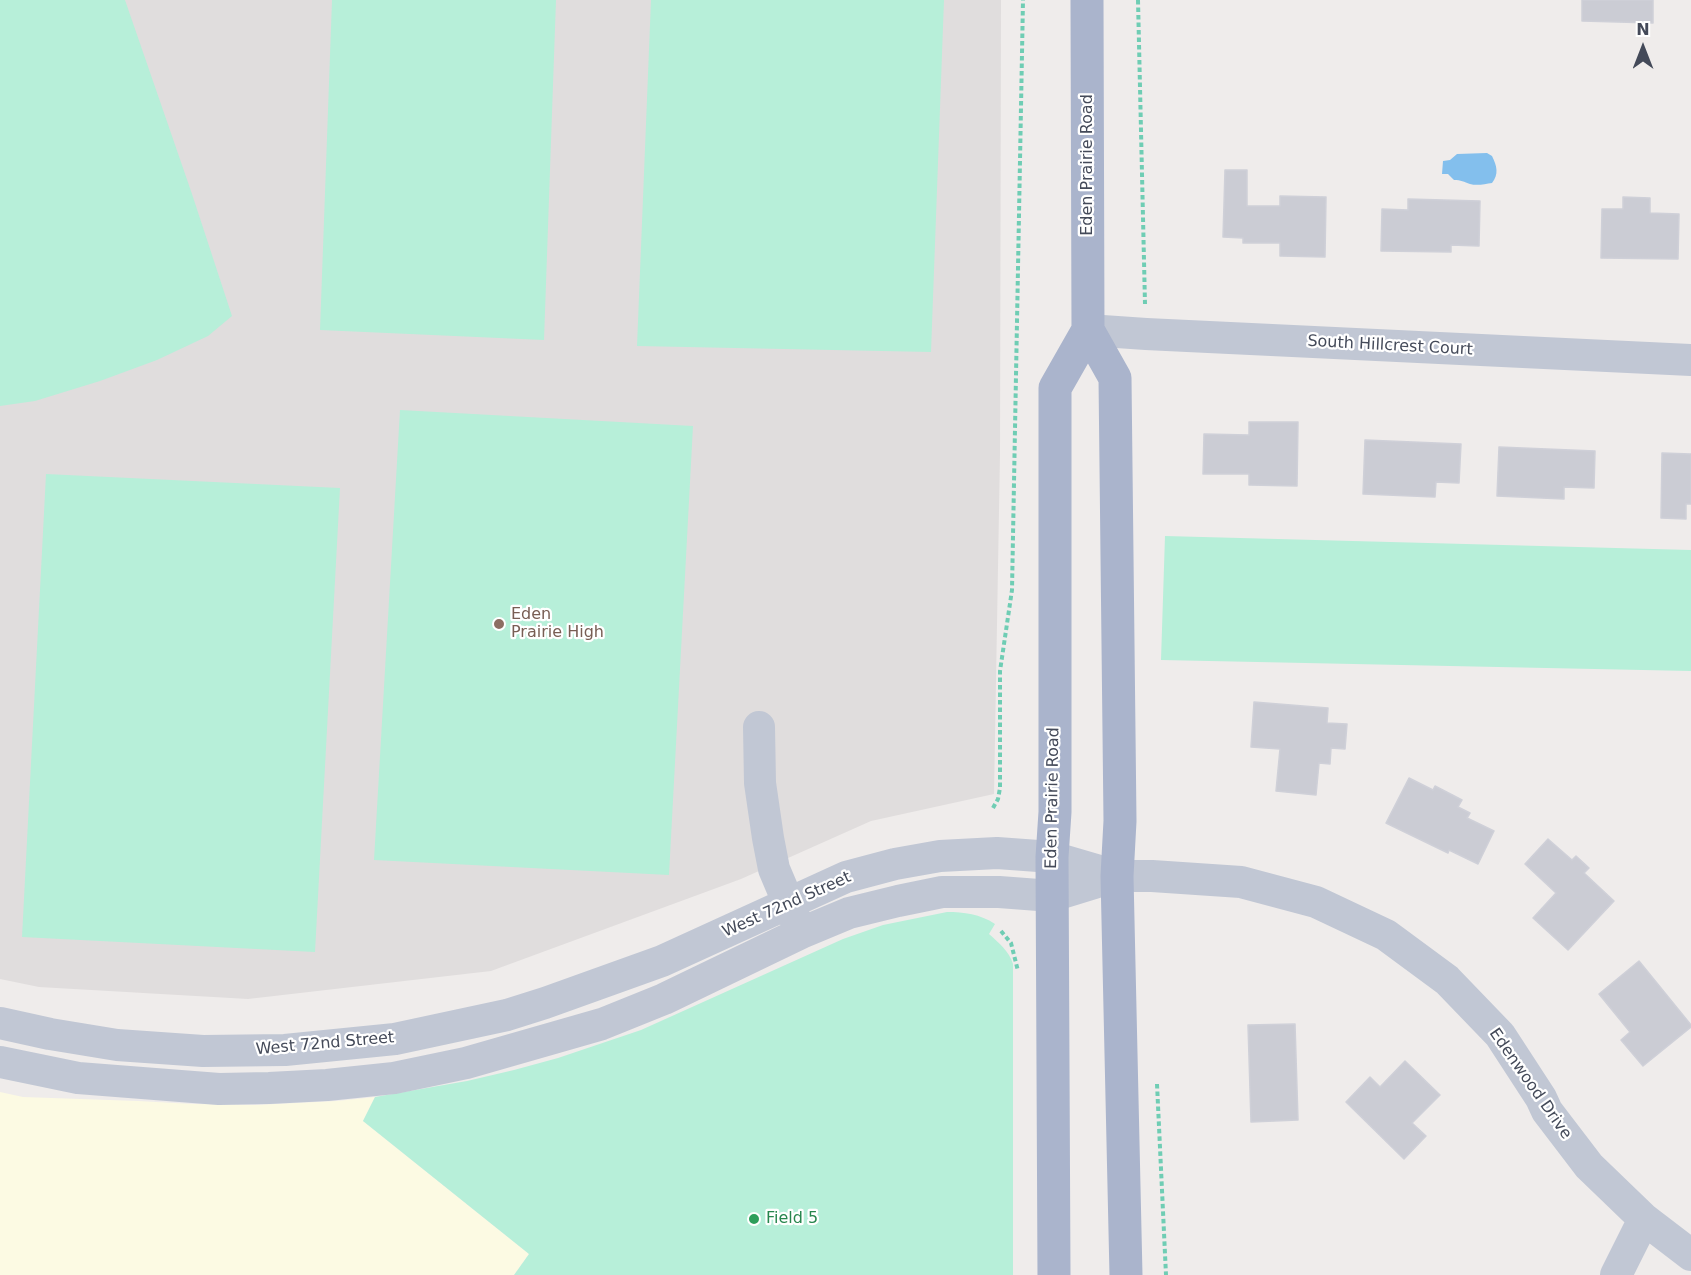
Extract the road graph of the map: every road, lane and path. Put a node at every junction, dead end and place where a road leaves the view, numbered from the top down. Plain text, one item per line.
1 (1023, 0) edge
2 (1087, 0) edge
3 (1088, 330) junction
4 (1691, 360) edge
5 (759, 727) dead end
6 (993, 808) dead end
7 (1052, 857) junction
8 (1117, 876) junction
9 (1053, 896) junction
10 (788, 902) junction
11 (801, 933) junction
12 (0, 1023) edge
13 (0, 1062) edge
14 (1156, 1083) dead end
15 (1644, 1219) junction
16 (1691, 1255) edge
17 (1054, 1275) edge
18 (1126, 1275) edge
19 (1166, 1275) edge
20 (1616, 1275) edge

1 - 6 path
2 - 3 main road, Eden Prairie Road
3 - 4 street, South Hillcrest Court
3 - 7 main road, Eden Prairie Road
3 - 8 main road, Eden Prairie Road
5 - 10 street
7 - 8 street, West 72nd Street
7 - 9 main road, Eden Prairie Road
7 - 10 street, West 72nd Street
8 - 9 street, West 72nd Street
8 - 15 street, Edenwood Drive
8 - 18 main road, Eden Prairie Road
9 - 11 street, West 72nd Street
9 - 17 main road, Eden Prairie Road
10 - 11 street
10 - 12 street, West 72nd Street
11 - 13 street, West 72nd Street
14 - 19 path
15 - 16 street, Edenwood Drive
15 - 20 street

